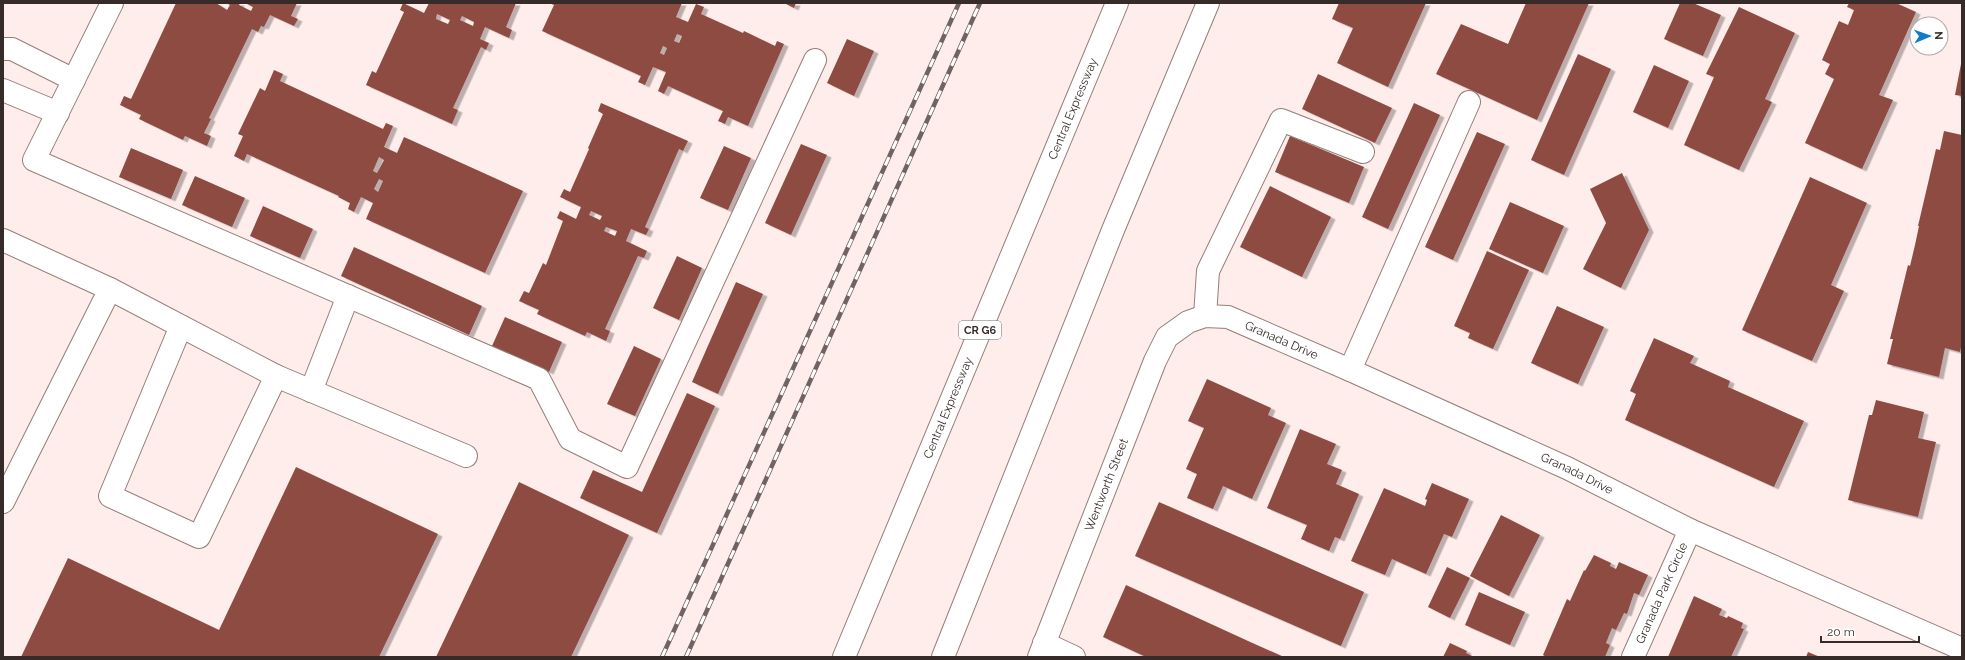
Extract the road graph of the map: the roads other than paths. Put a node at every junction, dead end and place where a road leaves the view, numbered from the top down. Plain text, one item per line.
1 (112, 3) edge
2 (1117, 3) edge
3 (1208, 3) edge
4 (3, 49) edge
5 (815, 60) dead end
6 (74, 80) junction
7 (3, 90) edge
8 (1469, 102) dead end
9 (58, 113) junction
10 (1363, 152) dead end
11 (4, 244) edge
12 (110, 289) junction
13 (348, 296) junction
14 (1197, 319) junction
15 (181, 326) junction
16 (1350, 370) junction
17 (276, 376) junction
18 (311, 391) junction
19 (466, 456) dead end
20 (3, 502) edge
21 (1690, 530) junction
22 (1962, 649) edge
23 (1041, 650) edge
24 (844, 657) edge
25 (943, 657) edge
26 (1074, 657) edge
27 (1633, 657) edge

1 - 6 main road
2 - 24 main road, Central Expressway / CR G6
3 - 25 main road
4 - 6 main road
5 - 13 main road
6 - 9 main road
7 - 9 main road
8 - 16 main road
9 - 13 main road
10 - 14 main road
11 - 12 main road
12 - 15 main road
12 - 20 main road
13 - 18 main road
14 - 16 main road, Granada Drive
14 - 23 main road, Wentworth Street
15 - 17 main road
15 - 17 main road
16 - 21 main road, Granada Drive
17 - 18 main road
18 - 19 main road
21 - 22 main road, Granada Drive
21 - 27 main road, Granada Park Circle
23 - 26 main road

